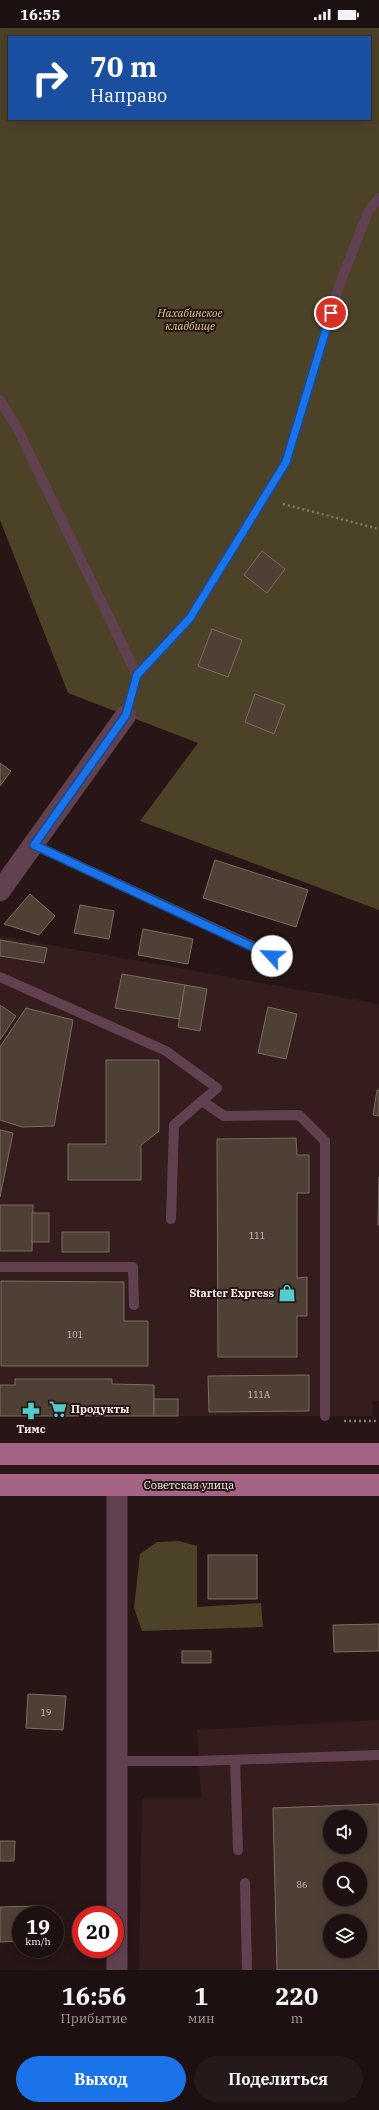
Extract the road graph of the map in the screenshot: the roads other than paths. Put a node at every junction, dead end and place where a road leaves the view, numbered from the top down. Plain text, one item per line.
1 (379, 198) edge
2 (0, 400) edge
3 (137, 675) junction
4 (126, 715) joint
5 (34, 845) junction
6 (0, 891) edge
7 (272, 956) dead end
8 (0, 976) edge
9 (202, 1101) junction
10 (171, 1219) dead end
11 (0, 1267) edge
12 (134, 1305) dead end
13 (325, 1416) road end
14 (0, 1454) edge
15 (379, 1454) edge
16 (0, 1485) edge
17 (117, 1485) junction
18 (379, 1485) edge
19 (379, 1755) edge
20 (235, 1760) junction
21 (117, 1761) junction
22 (238, 1850) dead end
23 (245, 1884) dead end
24 (117, 1970) edge
25 (247, 1970) edge

1 - 3 lane
2 - 3 lane
3 - 4 lane
4 - 5 street
5 - 6 street
5 - 7 lane
8 - 9 lane
9 - 10 lane
9 - 13 lane
11 - 12 lane
14 - 15 main road
16 - 17 main road, Советская улица
17 - 18 main road, Советская улица
17 - 21 street
19 - 20 lane
20 - 21 lane
20 - 22 lane
21 - 24 street
23 - 25 lane

